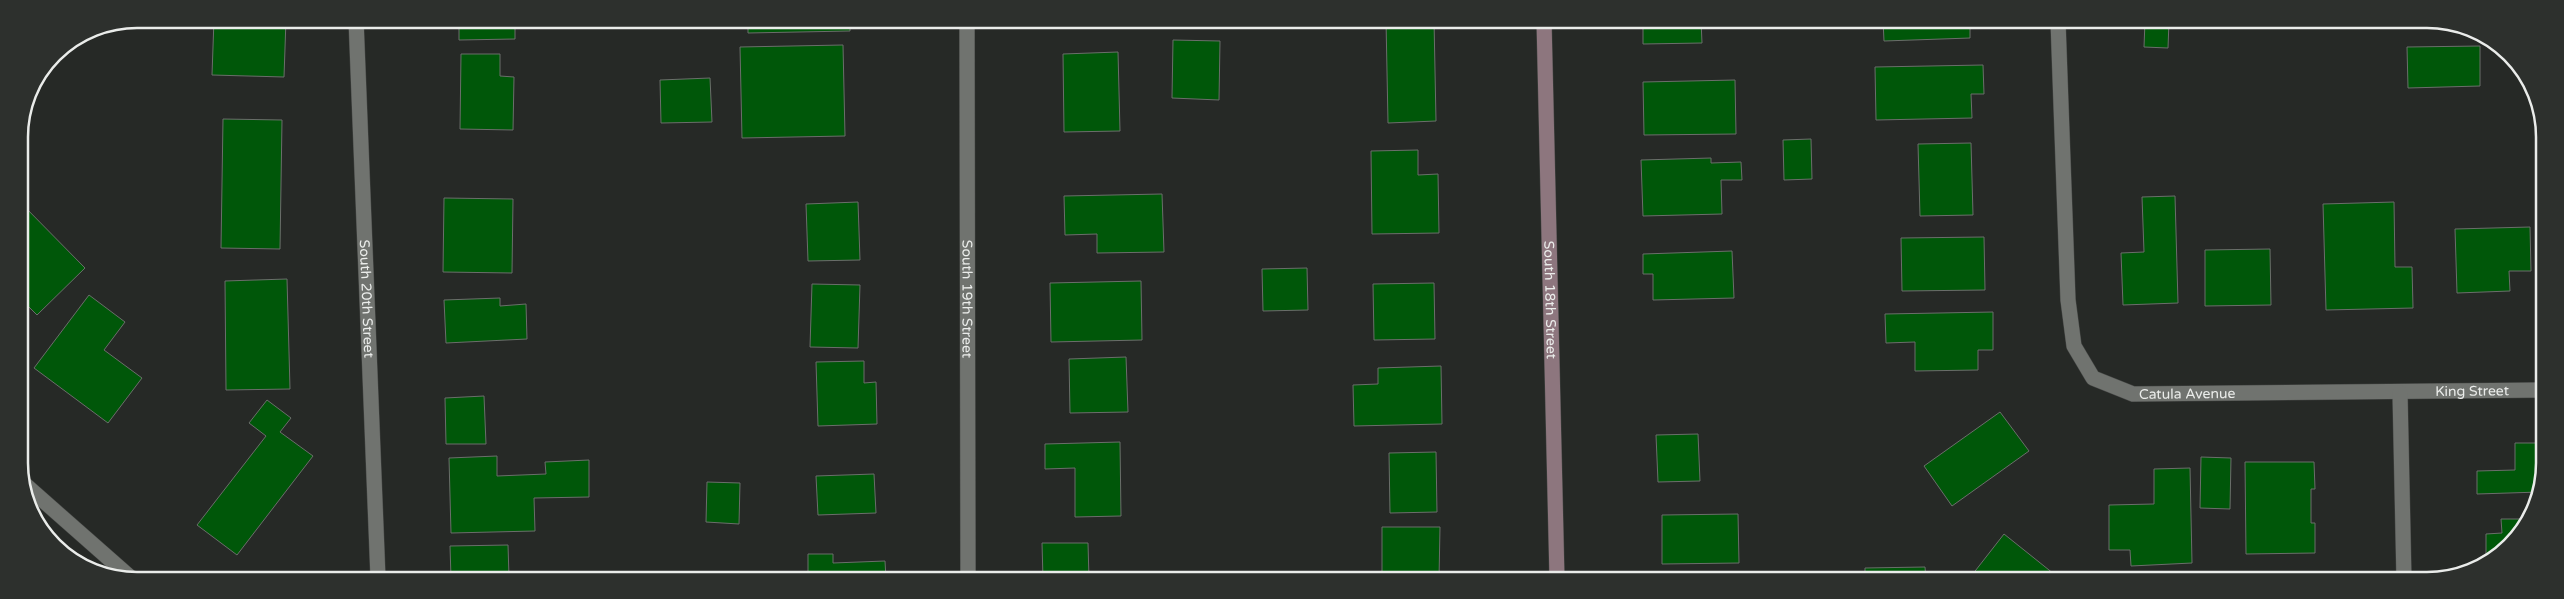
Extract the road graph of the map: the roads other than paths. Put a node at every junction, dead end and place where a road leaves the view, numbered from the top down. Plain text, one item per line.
1 (356, 28) edge
2 (967, 28) edge
3 (1544, 28) edge
4 (2058, 28) edge
5 (2536, 390) edge
6 (2400, 392) junction
7 (31, 490) edge
8 (122, 570) edge
9 (1557, 571) edge
10 (2404, 571) edge
11 (378, 572) edge
12 (968, 572) edge

1 - 11 street, South 20th Street
2 - 12 street, South 19th Street
3 - 9 main road, South 18th Street
4 - 6 street, Catula Avenue
5 - 6 street, King Street
6 - 10 street
7 - 8 street

